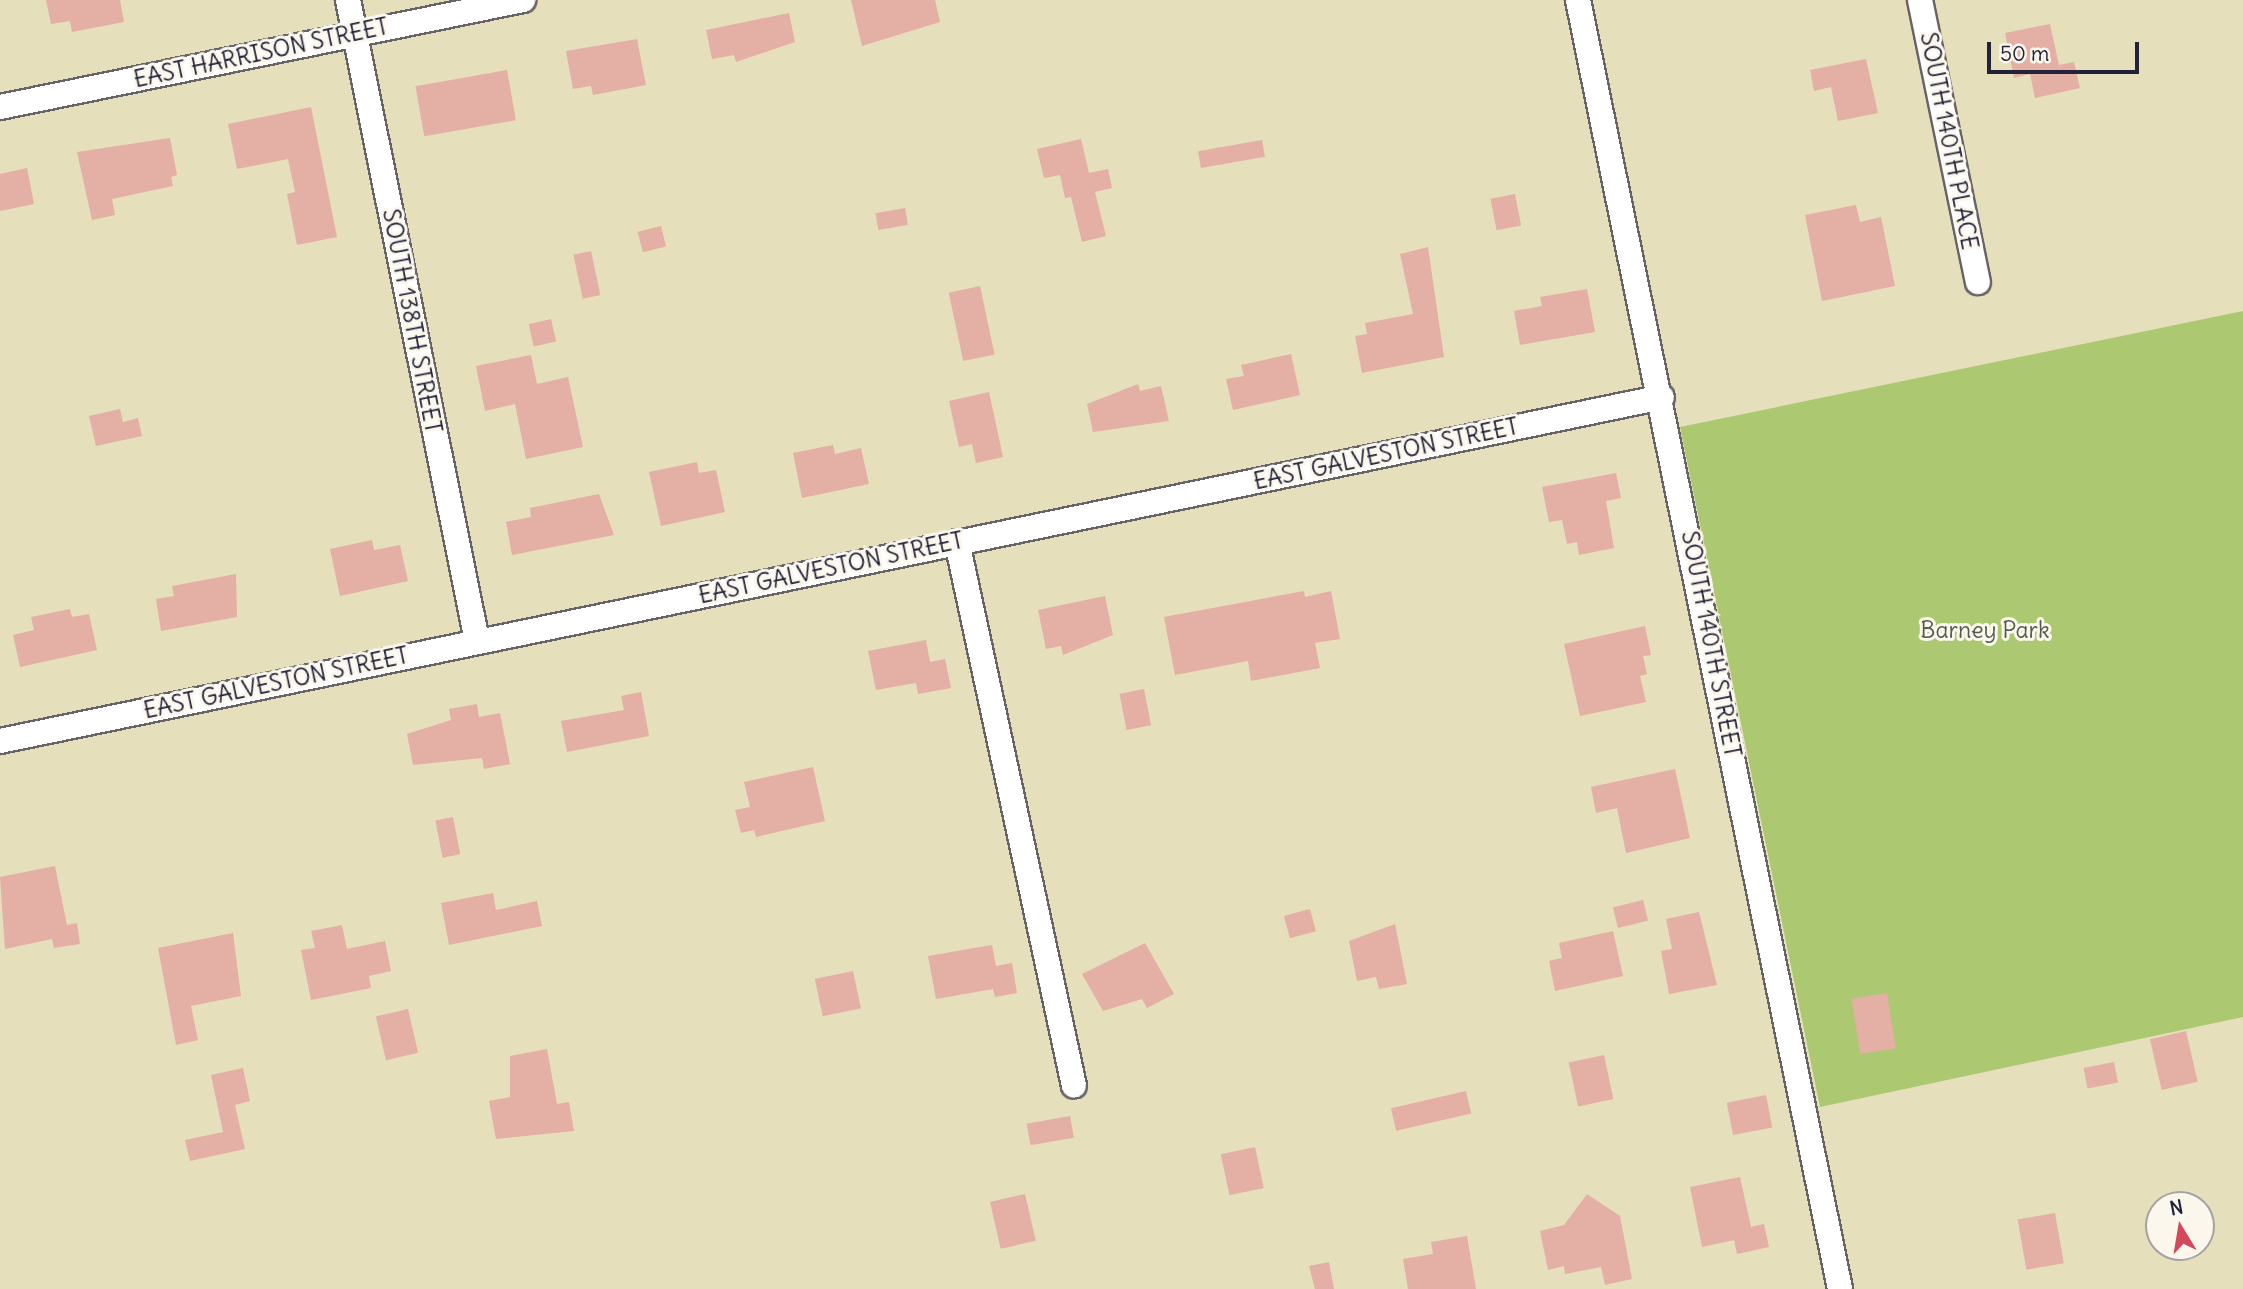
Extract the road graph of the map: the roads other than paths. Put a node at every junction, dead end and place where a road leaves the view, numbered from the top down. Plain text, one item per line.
1 (348, 0) edge
2 (523, 0) edge
3 (1578, 0) edge
4 (1920, 0) edge
5 (355, 33) junction
6 (0, 107) edge
7 (1978, 282) dead end
8 (1662, 397) junction
9 (957, 542) junction
10 (477, 641) junction
11 (0, 741) edge
12 (1074, 1086) dead end
13 (1840, 1289) edge

1 - 5 street, SOUTH 138TH STREET
2 - 5 street, EAST HARRISON STREET
3 - 8 street, SOUTH 140TH STREET
4 - 7 street, SOUTH 140TH PLACE
5 - 6 street, EAST HARRISON STREET
5 - 10 street, SOUTH 138TH STREET
8 - 9 street, EAST GALVESTON STREET
8 - 13 street, SOUTH 140TH STREET
9 - 10 street, EAST GALVESTON STREET
9 - 12 street
10 - 11 street, EAST GALVESTON STREET

